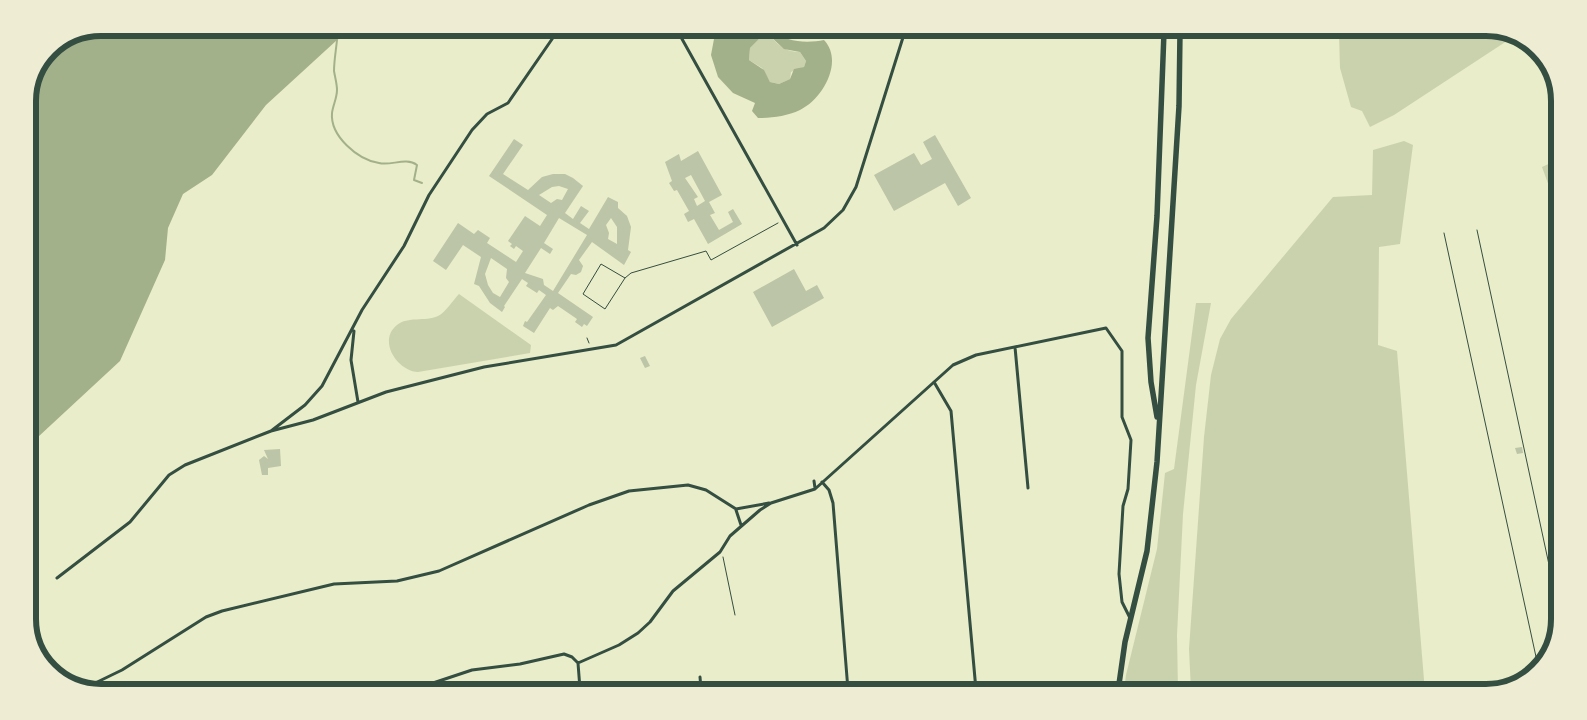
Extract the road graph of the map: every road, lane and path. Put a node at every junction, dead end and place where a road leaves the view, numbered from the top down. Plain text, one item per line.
1 (554, 36) edge
2 (680, 36) edge
3 (904, 36) edge
4 (1164, 36) edge
5 (1180, 36) edge
6 (783, 220) junction
7 (1476, 230) dead end
8 (1444, 233) dead end
9 (797, 245) junction
10 (624, 278) junction
11 (354, 328) junction
12 (587, 338) dead end
13 (589, 343) dead end
14 (1015, 347) junction
15 (934, 382) junction
16 (358, 402) junction
17 (1158, 426) junction
18 (271, 431) junction
19 (814, 481) dead end
20 (822, 482) junction
21 (1028, 488) dead end
22 (815, 489) junction
23 (772, 503) junction
24 (736, 509) junction
25 (741, 525) junction
26 (720, 552) junction
27 (1551, 574) edge
28 (57, 578) dead end
29 (735, 615) dead end
30 (1130, 618) junction
31 (1536, 659) edge
32 (578, 663) junction
33 (700, 677) dead end
34 (94, 683) edge
35 (430, 684) edge
36 (580, 684) edge
37 (701, 684) edge
38 (848, 684) edge
39 (975, 684) edge
40 (1119, 684) edge

1 - 11 street
2 - 6 street
3 - 9 street
4 - 17 highway
5 - 17 highway
6 - 9 street
6 - 10 path
7 - 27 path
8 - 31 path
9 - 16 street
10 - 10 path
11 - 16 street
11 - 18 street
12 - 13 path
14 - 15 street
14 - 21 street
14 - 30 street
15 - 20 street
15 - 39 street
16 - 18 street
17 - 30 highway
18 - 28 street
19 - 22 street
20 - 22 street
20 - 38 street
22 - 23 street
23 - 24 street
23 - 25 street
24 - 25 street
24 - 34 street
25 - 26 street
26 - 29 path
26 - 32 street
30 - 40 highway
32 - 35 street
32 - 36 street
33 - 37 street

